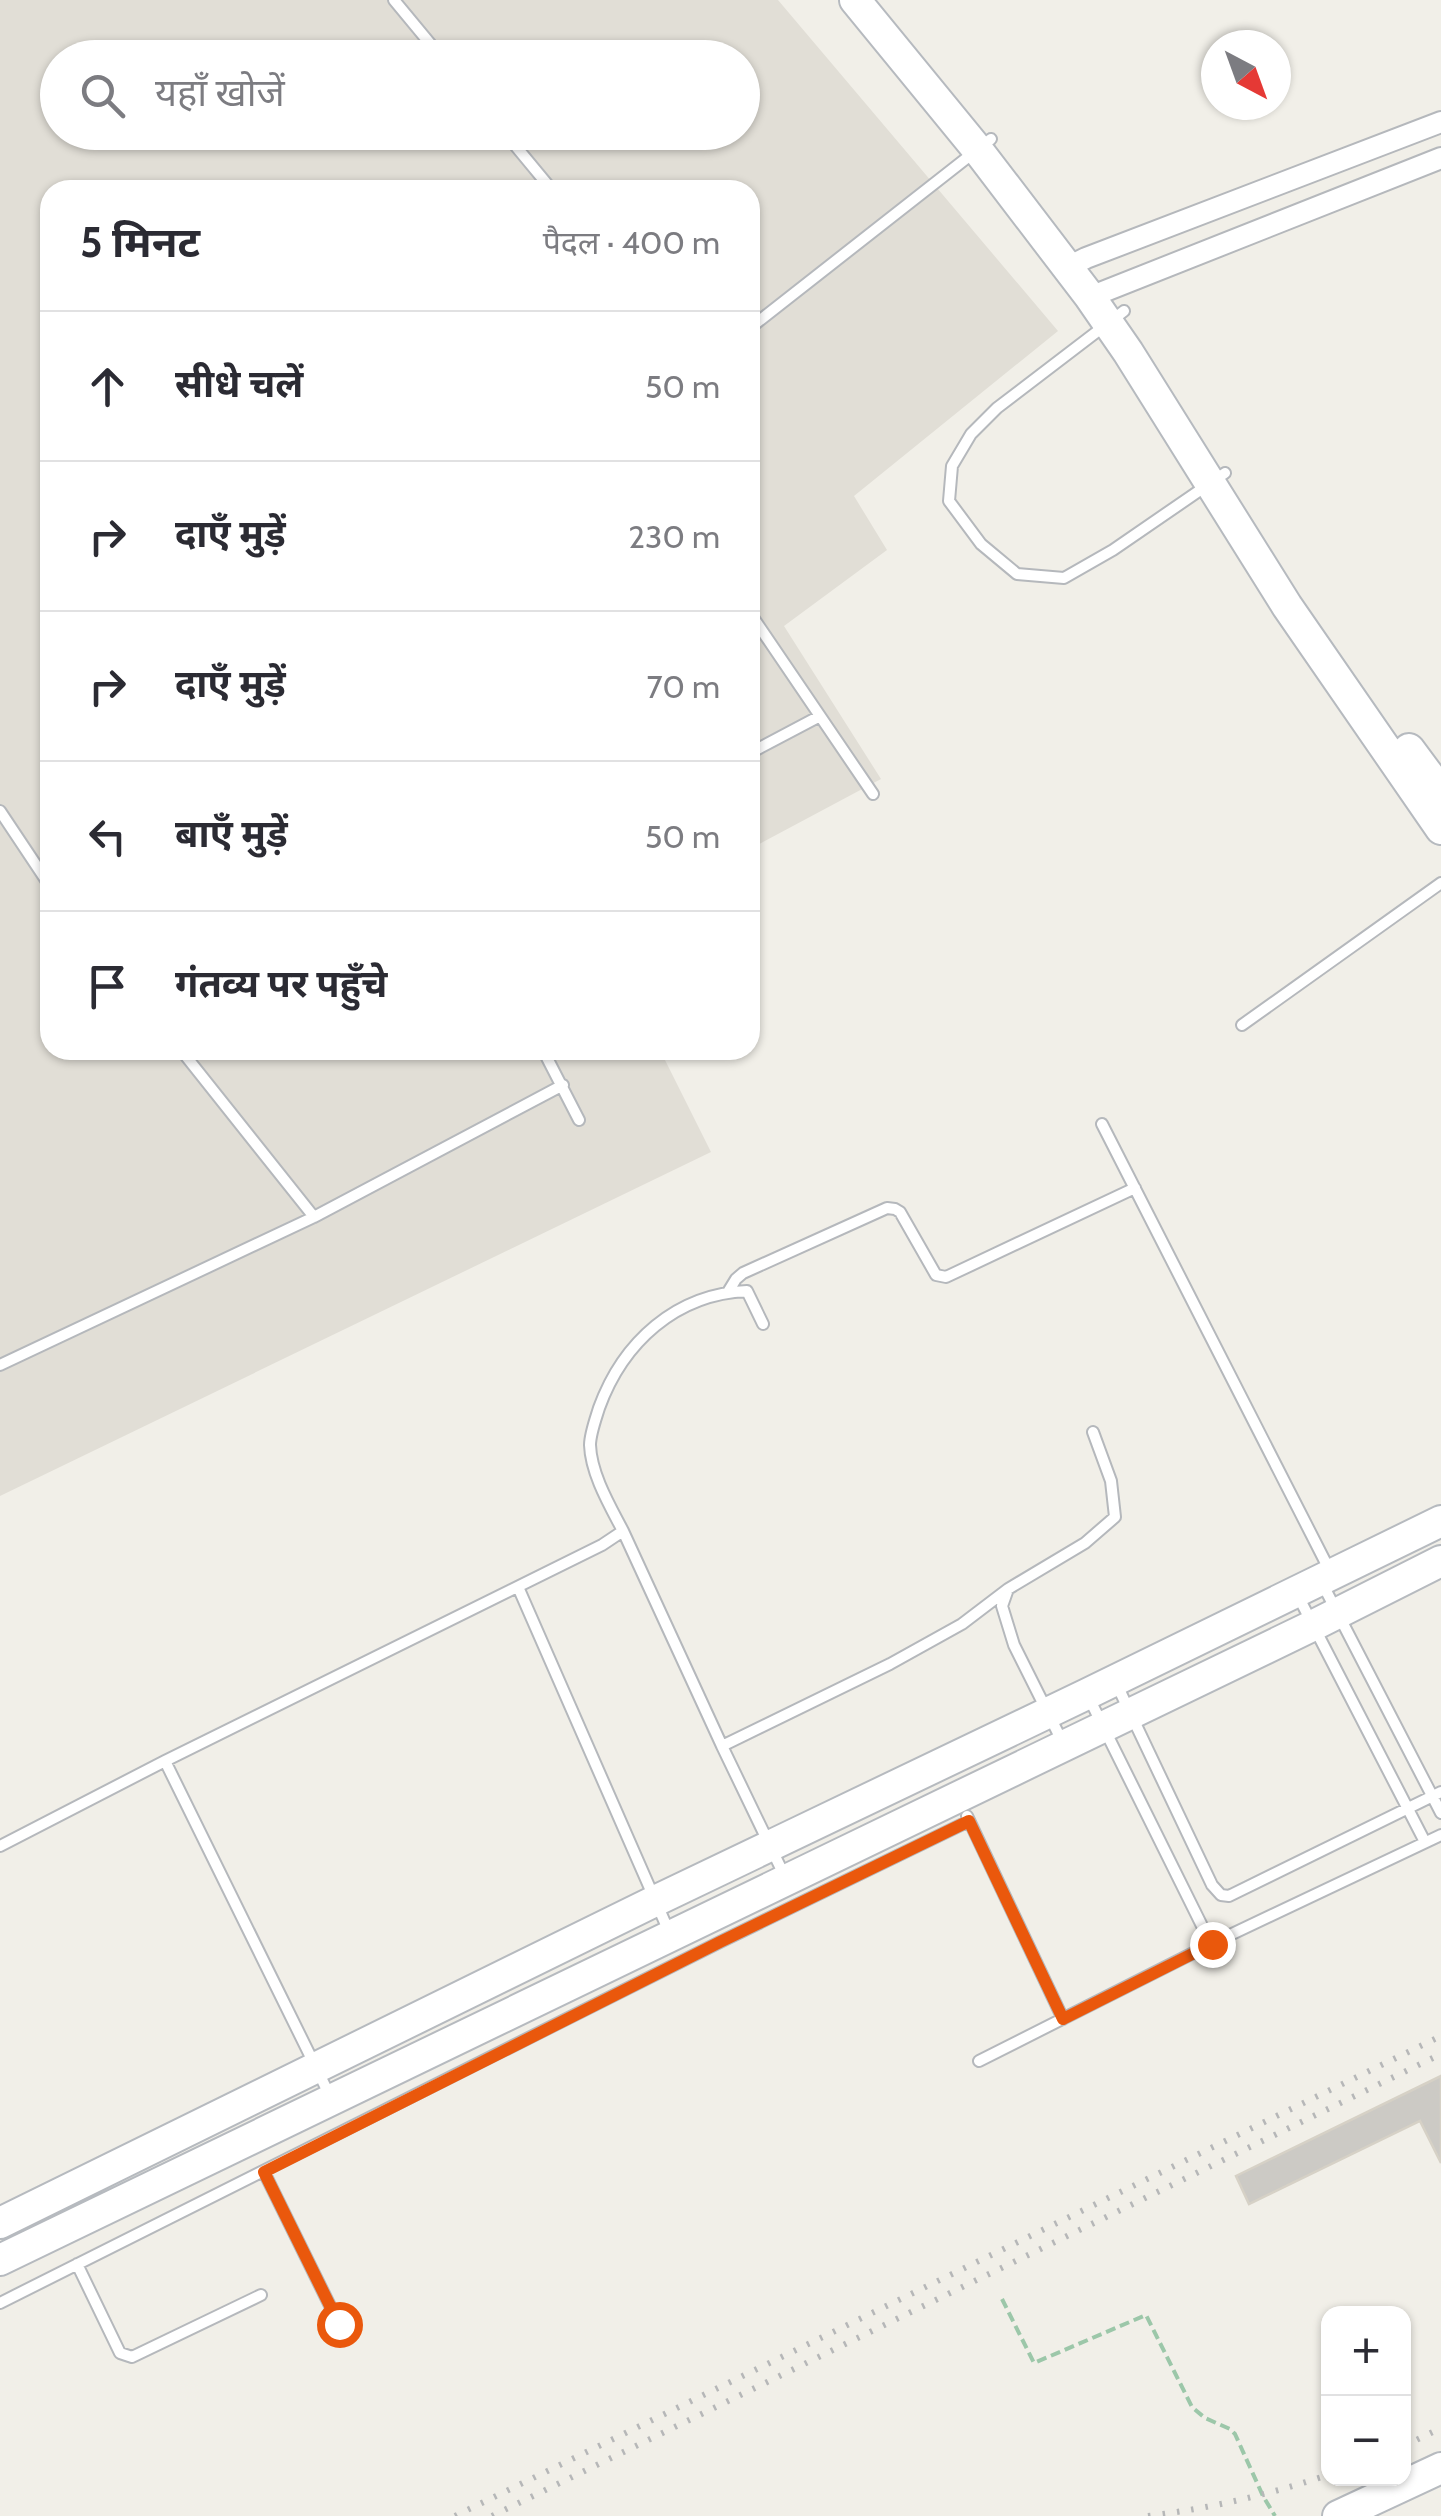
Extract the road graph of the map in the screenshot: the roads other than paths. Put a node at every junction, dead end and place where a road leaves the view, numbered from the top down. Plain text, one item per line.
1 (394, 0) edge
2 (855, 0) edge
3 (881, 0) edge
4 (427, 40) edge
5 (1441, 122) edge
6 (984, 144) junction
7 (519, 150) edge
8 (1441, 158) edge
9 (544, 180) edge
10 (1077, 263) junction
11 (1108, 305) junction
12 (760, 320) edge
13 (1217, 478) junction
14 (760, 628) edge
15 (820, 716) junction
16 (760, 749) edge
17 (1441, 792) edge
18 (873, 794) dead end
19 (0, 811) edge
20 (1441, 830) edge
21 (40, 871) edge
22 (1441, 882) edge
23 (1242, 1025) dead end
24 (189, 1060) edge
25 (549, 1060) edge
26 (563, 1085) junction
27 (579, 1120) dead end
28 (1102, 1124) dead end
29 (1135, 1188) junction
30 (314, 1216) junction
31 (728, 1292) junction
32 (763, 1324) dead end
33 (0, 1366) edge
34 (1093, 1432) dead end
35 (1441, 1520) edge
36 (623, 1532) junction
37 (1441, 1560) edge
38 (1316, 1582) junction
39 (518, 1587) junction
40 (1008, 1589) junction
41 (1326, 1619) junction
42 (1115, 1681) junction
43 (1087, 1694) junction
44 (1048, 1713) junction
45 (1117, 1720) junction
46 (722, 1746) junction
47 (1064, 1746) junction
48 (164, 1760) junction
49 (1436, 1794) edge
50 (1408, 1808) junction
51 (963, 1809) junction
52 (1441, 1813) edge
53 (1441, 1835) edge
54 (1425, 1842) junction
55 (0, 1846) edge
56 (770, 1847) junction
57 (786, 1880) junction
58 (656, 1901) junction
59 (670, 1936) junction
60 (1212, 1944) junction
61 (1063, 2019) junction
62 (980, 2062) dead end
63 (316, 2068) junction
64 (332, 2100) junction
65 (264, 2172) junction
66 (36, 2205) junction
67 (0, 2223) edge
68 (50, 2236) junction
69 (0, 2260) edge
70 (78, 2264) junction
71 (260, 2296) dead end
72 (0, 2302) edge
73 (339, 2324) dead end
74 (1441, 2468) edge
75 (1338, 2516) edge

1 - 4 lane
2 - 6 street
3 - 6 street
5 - 10 street
6 - 10 street
6 - 12 lane
7 - 9 lane
8 - 11 street
10 - 11 street
11 - 13 street
11 - 13 lane
13 - 17 street
13 - 20 street
14 - 15 lane
15 - 16 lane
15 - 18 lane
19 - 21 lane
22 - 23 lane
24 - 30 lane
25 - 26 lane
26 - 27 lane
26 - 30 lane
28 - 29 lane
29 - 31 lane
29 - 38 lane
30 - 33 lane
31 - 32 lane
31 - 36 lane
34 - 40 lane
35 - 38 street
36 - 39 lane
36 - 46 lane
37 - 41 street
38 - 41 lane
38 - 41 lane
38 - 42 street
39 - 48 lane
39 - 58 lane
40 - 44 lane
40 - 46 lane
41 - 45 street
41 - 49 lane
41 - 50 lane
42 - 43 street
42 - 45 lane
43 - 44 street
43 - 45 lane
44 - 47 lane
44 - 56 street
45 - 47 street
45 - 50 lane
45 - 60 lane
46 - 56 lane
47 - 51 street
48 - 55 lane
48 - 63 lane
49 - 50 lane
49 - 52 lane
50 - 54 lane
51 - 57 street
51 - 61 lane
51 - 65 lane
53 - 54 lane
54 - 60 lane
56 - 57 lane
56 - 58 street
57 - 59 street
58 - 59 lane
58 - 63 street
59 - 64 street
60 - 61 lane
61 - 62 lane
63 - 64 lane
63 - 66 street
64 - 68 street
65 - 70 lane
65 - 73 lane
66 - 67 street
66 - 68 street
68 - 69 street
70 - 71 lane
70 - 72 lane
74 - 75 street

